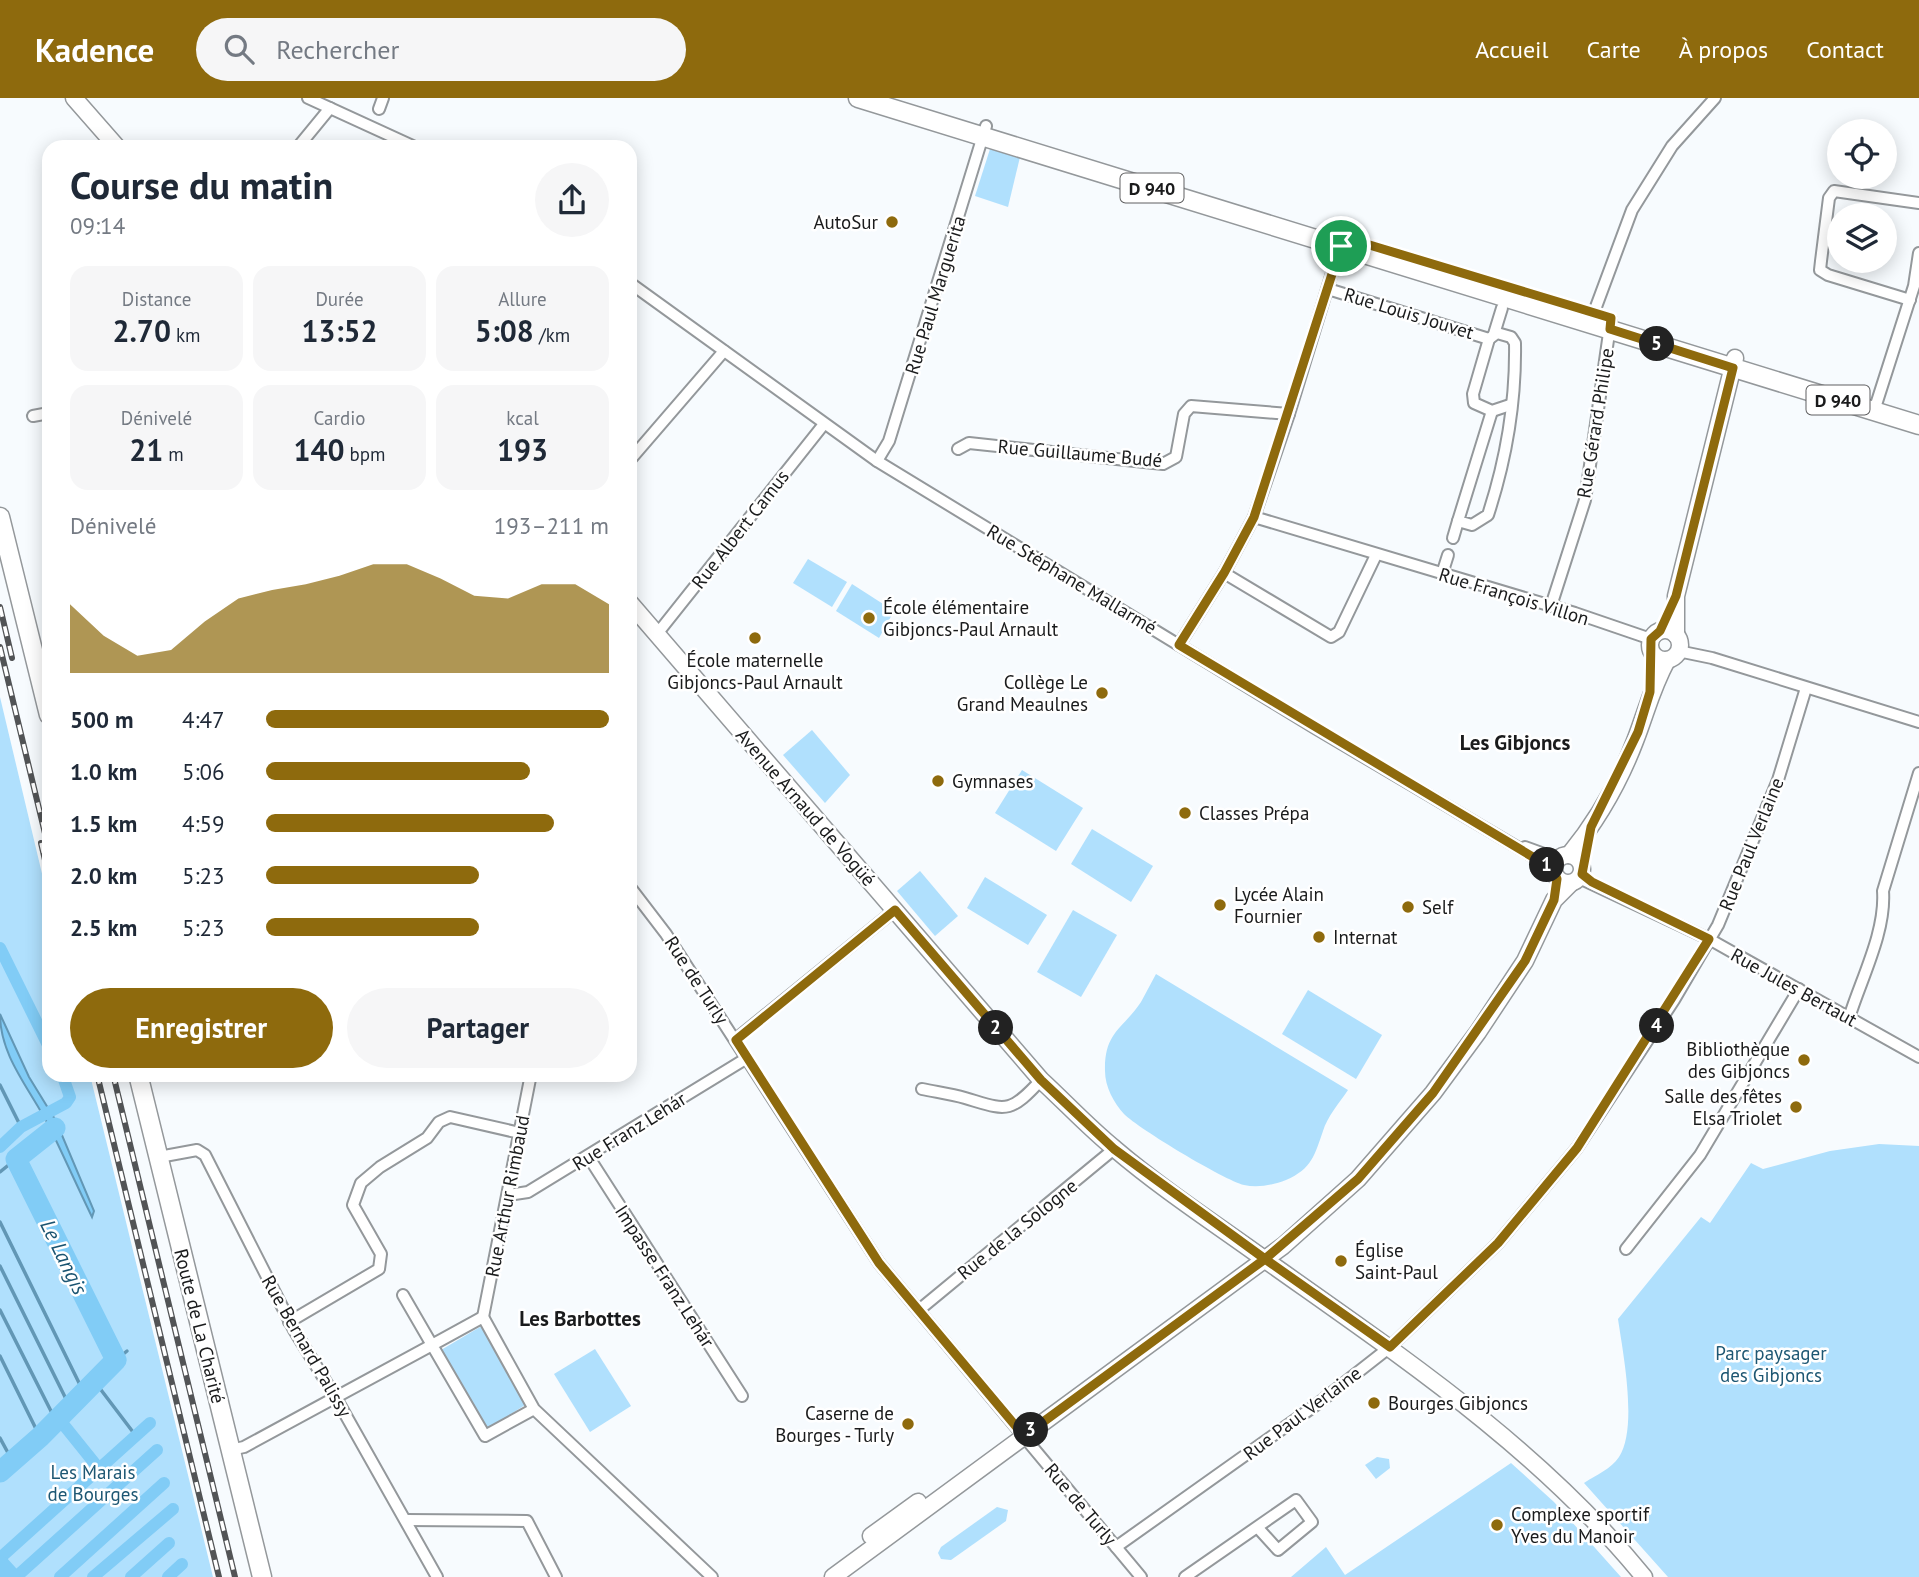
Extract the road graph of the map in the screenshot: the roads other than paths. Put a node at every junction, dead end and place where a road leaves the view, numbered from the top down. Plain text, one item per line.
1 (74, 98) edge
2 (308, 98) edge
3 (383, 98) edge
4 (858, 98) edge
5 (898, 98) edge
6 (1715, 98) edge
7 (330, 108) junction
8 (379, 109) dead end
9 (984, 131) junction
10 (111, 140) edge
11 (304, 140) edge
12 (397, 140) edge
13 (1919, 203) edge
14 (1342, 242) junction
15 (1919, 253) edge
16 (637, 288) edge
17 (1328, 289) junction
18 (1910, 300) junction
19 (1502, 307) dead end
20 (1601, 321) junction
21 (1491, 337) junction
22 (724, 351) junction
23 (1734, 363) junction
24 (1510, 404) junction
25 (1876, 407) junction
26 (1492, 411) junction
27 (42, 414) edge
28 (1289, 414) junction
29 (1919, 415) edge
30 (33, 416) dead end
31 (824, 424) junction
32 (1919, 425) edge
33 (958, 449) dead end
34 (637, 452) edge
35 (877, 461) junction
36 (0, 517) edge
37 (1254, 517) junction
38 (1458, 521) junction
39 (1453, 538) dead end
40 (1376, 555) junction
41 (1448, 555) dead end
42 (1224, 573) junction
43 (1443, 574) junction
44 (1551, 606) junction
45 (637, 611) edge
46 (657, 634) junction
47 (1179, 645) junction
48 (1664, 645) junction
49 (42, 687) edge
50 (1806, 688) junction
51 (1919, 722) edge
52 (1919, 773) edge
53 (1571, 871) junction
54 (637, 894) edge
55 (895, 910) junction
56 (1709, 939) junction
57 (1799, 989) junction
58 (1849, 1018) junction
59 (736, 1040) junction
60 (1919, 1057) edge
61 (747, 1058) junction
62 (1041, 1080) junction
63 (140, 1082) edge
64 (530, 1082) edge
65 (922, 1089) dead end
66 (520, 1133) junction
67 (1114, 1149) junction
68 (588, 1156) junction
69 (159, 1157) junction
70 (508, 1195) junction
71 (1626, 1249) dead end
72 (1265, 1259) junction
73 (403, 1295) dead end
74 (919, 1310) junction
75 (483, 1317) junction
76 (289, 1322) junction
77 (432, 1345) junction
78 (1390, 1347) junction
79 (742, 1396) dead end
80 (336, 1398) junction
81 (534, 1409) junction
82 (1024, 1436) junction
83 (230, 1450) junction
84 (405, 1520) junction
85 (1258, 1528) junction
86 (1116, 1547) junction
87 (262, 1577) edge
88 (437, 1577) edge
89 (556, 1577) edge
90 (712, 1577) edge
91 (820, 1577) edge
92 (833, 1577) edge
93 (1141, 1577) edge
94 (1185, 1577) edge
95 (1644, 1577) edge

1 - 10 main road
2 - 7 street
3 - 8 street
4 - 9 main road, D 940
5 - 9 main road, D 940
6 - 20 street, Rue Gérard Philipe
7 - 11 street
7 - 12 street
9 - 14 main road, D 940
9 - 35 street, Rue Paul Marguerita
13 - 18 street
14 - 17 street
14 - 20 main road, D 940
15 - 18 street
16 - 22 street, Rue Stéphane Mallarmé
17 - 21 street, Rue Louis Jouvet
17 - 28 street
18 - 25 street
19 - 21 street
20 - 23 main road, D 940
20 - 44 street, Rue Gérard Philipe
21 - 24 street, Rue Louis Jouvet
21 - 26 street, Rue Louis Jouvet
22 - 31 street, Rue Stéphane Mallarmé
22 - 34 street
23 - 25 main road, D 940
23 - 48 main road
24 - 26 street
24 - 38 street, Rue Louis Jouvet
25 - 29 main road, D 940
25 - 32 main road, D 940
26 - 38 street
27 - 30 street
28 - 33 street, Rue Guillaume Budé
28 - 37 street
31 - 35 street, Rue Stéphane Mallarmé
31 - 46 street, Rue Albert Camus
35 - 47 street, Rue Stéphane Mallarmé
36 - 49 main road
37 - 40 street, Rue François Villon
37 - 42 street
38 - 39 street
40 - 42 street
40 - 43 street, Rue François Villon
41 - 43 street
42 - 47 street
43 - 44 street, Rue François Villon
44 - 48 street, Rue François Villon
45 - 46 main road, Avenue Arnaud de Vogüé
46 - 55 main road, Avenue Arnaud de Vogüé
47 - 53 street, Rue Stéphane Mallarmé
48 - 50 street, Rue François Villon
48 - 53 main road
50 - 51 street, Rue François Villon
50 - 56 street, Rue Paul Verlaine
52 - 58 street
53 - 56 street, Rue Jules Bertaut
53 - 72 main road
54 - 59 street, Rue de Turly
55 - 59 street
55 - 62 main road, Avenue Arnaud de Vogüé
56 - 57 street, Rue Jules Bertaut
56 - 78 street, Rue Paul Verlaine
57 - 58 street, Rue Jules Bertaut
57 - 71 street
58 - 60 street, Rue Jules Bertaut
59 - 61 street, Rue de Turly
61 - 68 street, Rue Franz Lehár
61 - 74 street, Rue de Turly
62 - 65 street
62 - 67 main road, Avenue Arnaud de Vogüé
63 - 69 main road, Route de La Charité
64 - 66 street, Rue Arthur Rimbaud
66 - 70 street, Rue Arthur Rimbaud
66 - 76 street
67 - 72 main road, Avenue Arnaud de Vogüé
67 - 74 street, Rue de la Sologne
68 - 70 street, Rue Franz Lehár
68 - 79 street, Impasse Franz Lehár
69 - 76 street, Rue Bernard Palissy
69 - 83 main road, Route de La Charité
70 - 75 street, Rue Arthur Rimbaud
72 - 78 main road, Avenue Arnaud de Vogüé
72 - 82 main road
73 - 77 street
74 - 82 street, Rue de Turly
75 - 77 street
75 - 81 street
76 - 80 street, Rue Bernard Palissy
77 - 80 street
77 - 81 street
78 - 86 street, Rue Paul Verlaine
78 - 95 main road, Avenue Arnaud de Vogüé
80 - 83 street
80 - 84 street, Rue Bernard Palissy
81 - 90 street
82 - 86 street, Rue de Turly
82 - 91 main road
82 - 92 main road
83 - 87 main road, Route de La Charité
84 - 88 street, Rue Bernard Palissy
84 - 89 street
85 - 85 street
85 - 94 street
86 - 93 street, Rue de Turly

